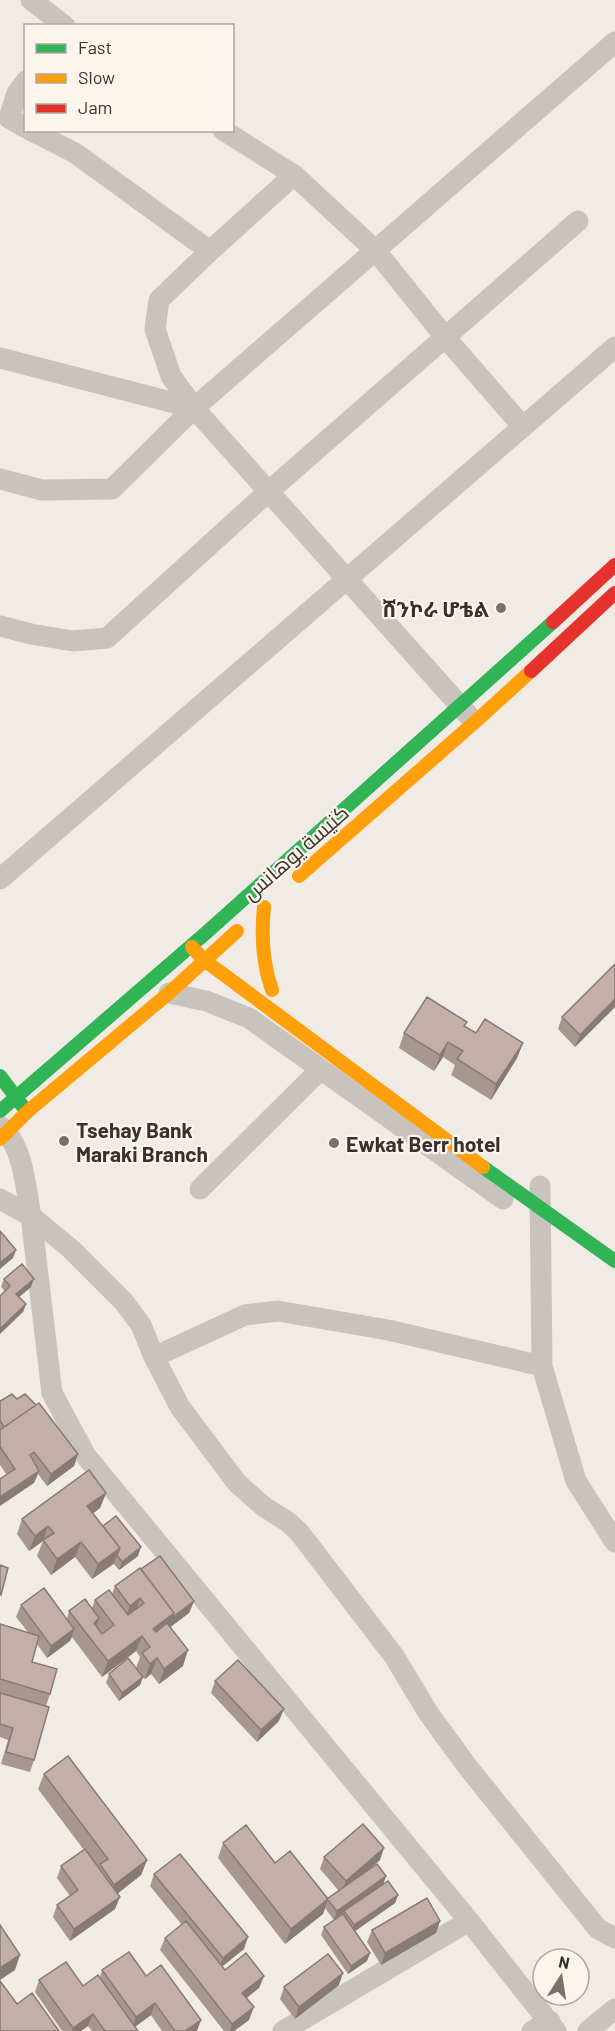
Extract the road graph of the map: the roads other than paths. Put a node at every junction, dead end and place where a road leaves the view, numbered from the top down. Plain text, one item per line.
1 (32, 0) edge
2 (62, 24) edge
3 (615, 42) edge
4 (24, 84) edge
5 (11, 122) edge
6 (34, 132) edge
7 (226, 132) edge
8 (294, 175) junction
9 (578, 220) dead end
10 (210, 251) junction
11 (376, 251) junction
12 (445, 337) junction
13 (615, 347) edge
14 (0, 358) edge
15 (194, 408) junction
16 (523, 427) junction
17 (0, 479) edge
18 (268, 492) junction
19 (615, 565) edge
20 (346, 578) junction
21 (615, 593) edge
22 (0, 626) edge
23 (460, 706) junction
24 (475, 723) junction
25 (0, 879) edge
26 (290, 884) dead end
27 (207, 932) junction
28 (190, 946) junction
29 (225, 949) junction
30 (204, 960) junction
31 (255, 975) dead end
32 (170, 993) junction
33 (321, 1069) junction
34 (0, 1076) edge
35 (15, 1098) junction
36 (0, 1111) edge
37 (27, 1112) junction
38 (2, 1132) edge
39 (200, 1189) dead end
40 (0, 1199) edge
41 (540, 1199) junction
42 (32, 1215) junction
43 (615, 1261) edge
44 (154, 1357) junction
45 (542, 1366) junction
46 (615, 1542) edge
47 (469, 1921) junction
48 (615, 1938) edge
49 (615, 2009) edge
50 (546, 2028) edge
51 (283, 2031) edge
52 (588, 2031) edge

1 - 2 street
3 - 11 street
4 - 5 street
6 - 10 street
7 - 8 street
8 - 10 street
8 - 11 street
9 - 12 street
10 - 15 street
11 - 12 street
11 - 15 street
12 - 16 street
12 - 18 street
13 - 16 street
14 - 15 street
15 - 17 street
15 - 18 street
16 - 20 street
18 - 20 street
18 - 22 street
19 - 23 street
20 - 23 street
20 - 25 street
21 - 24 street, كنيسة يوهانس
23 - 24 street
23 - 27 street
24 - 26 street, كنيسة يوهانس
27 - 28 street
27 - 29 street
28 - 30 street
28 - 35 street
29 - 30 street, كنيسة يوهانس
29 - 31 street, كنيسة يوهانس
30 - 32 street, كنيسة يوهانس
30 - 41 street
32 - 33 street
32 - 37 street, كنيسة يوهانس
33 - 39 street
33 - 41 street
34 - 35 street
35 - 36 street
35 - 37 street
37 - 38 street, كنيسة يوهانس
38 - 42 street
40 - 42 street
41 - 43 street
41 - 45 street
42 - 44 street
42 - 47 street
44 - 45 street
44 - 48 street
45 - 46 street
47 - 50 street
47 - 51 street
49 - 52 street

